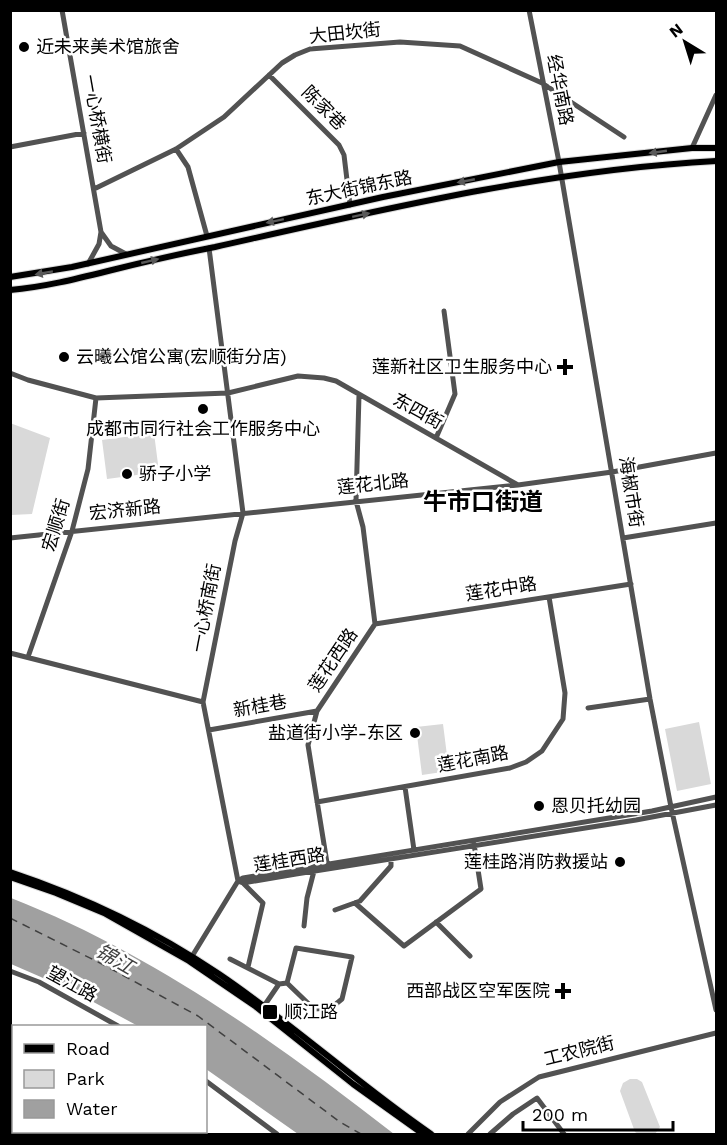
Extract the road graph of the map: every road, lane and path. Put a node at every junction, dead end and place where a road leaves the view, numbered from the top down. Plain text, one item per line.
1 (62, 10) edge
2 (529, 10) edge
3 (269, 75) junction
4 (542, 82) junction
5 (717, 95) edge
6 (84, 134) junction
7 (624, 137) dead end
8 (10, 147) edge
9 (692, 148) junction
10 (717, 148) edge
11 (176, 149) junction
12 (717, 161) edge
13 (559, 162) junction
14 (561, 176) junction
15 (94, 189) junction
16 (350, 205) junction
17 (101, 232) junction
18 (207, 236) junction
19 (209, 248) junction
20 (127, 255) junction
21 (88, 264) junction
22 (77, 266) junction
23 (130, 266) junction
24 (10, 277) edge
25 (80, 278) junction
26 (10, 290) edge
27 (444, 311) dead end
28 (10, 372) edge
29 (228, 393) junction
30 (359, 395) junction
31 (96, 398) junction
32 (436, 438) junction
33 (717, 453) edge
34 (612, 472) junction
35 (518, 485) junction
36 (356, 501) junction
37 (243, 513) junction
38 (717, 523) edge
39 (72, 531) junction
40 (10, 538) edge
41 (623, 538) junction
42 (631, 584) junction
43 (549, 597) junction
44 (375, 624) junction
45 (10, 653) edge
46 (28, 657) junction
47 (650, 699) junction
48 (203, 702) junction
49 (588, 708) dead end
50 (317, 711) junction
51 (209, 730) junction
52 (405, 787) junction
53 (717, 797) edge
54 (317, 802) junction
55 (717, 805) edge
56 (671, 809) junction
57 (474, 843) junction
58 (414, 852) junction
59 (391, 859) junction
60 (327, 867) junction
61 (314, 871) junction
62 (10, 872) edge
63 (10, 877) edge
64 (241, 882) junction
65 (355, 903) junction
66 (335, 910) dead end
67 (436, 922) junction
68 (304, 927) dead end
69 (470, 956) dead end
70 (191, 959) junction
71 (230, 959) dead end
72 (248, 967) junction
73 (10, 971) edge
74 (287, 983) junction
75 (279, 984) junction
76 (714, 989) edge
77 (264, 1006) junction
78 (717, 1010) edge
79 (116, 1025) edge
80 (717, 1033) edge
81 (207, 1082) edge
82 (277, 1134) edge
83 (423, 1134) edge
84 (431, 1134) edge
85 (468, 1134) edge
86 (490, 1134) edge
87 (564, 1134) edge

1 - 6 street, 一心桥横街
2 - 4 street, 经华南路
3 - 4 street, 大田坎街
3 - 11 street, 大田坎街
3 - 16 street, 陈家巷
4 - 7 street, 大田坎街
4 - 13 street, 经华南路
5 - 9 street
6 - 8 street
6 - 15 street, 一心桥横街
9 - 10 main road, 东大街锦东路
9 -> 13 main road, 东大街锦东路
11 - 15 street, 大田坎街
11 - 18 street
12 - 14 main road, 东大街锦东路
13 - 14 street, 经华南路
13 -> 16 main road, 东大街锦东路
19 -> 14 main road, 东大街锦东路
14 - 34 street, 海椒市街
15 - 17 street, 一心桥横街
16 -> 18 main road, 东大街锦东路
17 - 20 street
17 - 21 street
18 - 20 main road, 东大街锦东路
23 -> 19 main road, 东大街锦东路
19 - 29 street, 一心桥南街
20 - 21 main road, 东大街锦东路
20 - 23 main road
21 - 22 main road, 东大街锦东路
22 -> 24 main road, 东大街锦东路
22 - 25 main road
23 - 25 main road, 东大街锦东路
25 - 26 main road, 东大街锦东路
27 - 32 street
28 - 31 street, 东四街
29 - 30 street, 东四街
29 - 31 street, 东四街
29 - 37 street, 一心桥南街
30 - 32 street, 东四街
30 - 36 street, 莲花西路
31 - 39 street, 宏顺街
32 - 35 street, 东四街
33 - 34 street, 莲花北路
34 - 35 street, 莲花北路
34 - 41 street, 海椒市街
35 - 36 street, 莲花北路
36 - 37 street, 莲花北路
36 - 44 street, 莲花西路
37 - 39 street, 宏济新路
37 - 48 street, 一心桥南街
38 - 41 street
39 - 40 street, 宏济新路
39 - 46 street, 宏顺街
41 - 42 street, 海椒市街
42 - 43 street, 莲花中路
42 - 47 street, 海椒市街
43 - 44 street, 莲花中路
43 - 52 street, 莲花南路
44 - 50 street, 莲花西路
45 - 46 street
46 - 48 street
47 - 49 street
47 - 56 street, 海椒市街
48 - 51 street, 一心桥南街
50 - 51 street, 新桂巷
50 - 54 street, 莲花西路
51 - 64 street, 一心桥南街
52 - 54 street, 莲花南路
52 - 58 street
53 - 56 street
54 - 60 street, 莲花西路
55 - 56 street
56 - 57 street, 莲桂西路
56 - 76 street, 海椒市街
57 - 58 street, 莲桂西路
57 - 67 street
58 - 59 street, 莲桂西路
58 - 60 street, 莲桂西路
59 - 60 street, 莲桂西路
59 - 65 street
60 - 61 street, 莲桂西路
60 - 64 street, 莲桂西路
61 - 64 street, 莲桂西路
61 - 68 street
62 - 70 main road
63 - 70 main road
64 - 70 street
64 - 72 street
65 - 66 street
65 - 67 street
67 - 69 street
70 - 77 main road
70 - 83 main road
71 - 72 street
72 - 75 street
73 - 79 street, 望江路
74 - 74 street
74 - 75 street
75 - 77 street
76 - 78 street, 海椒市街
77 - 84 main road
80 - 85 street, 工农院街
81 - 82 street
86 - 87 street

